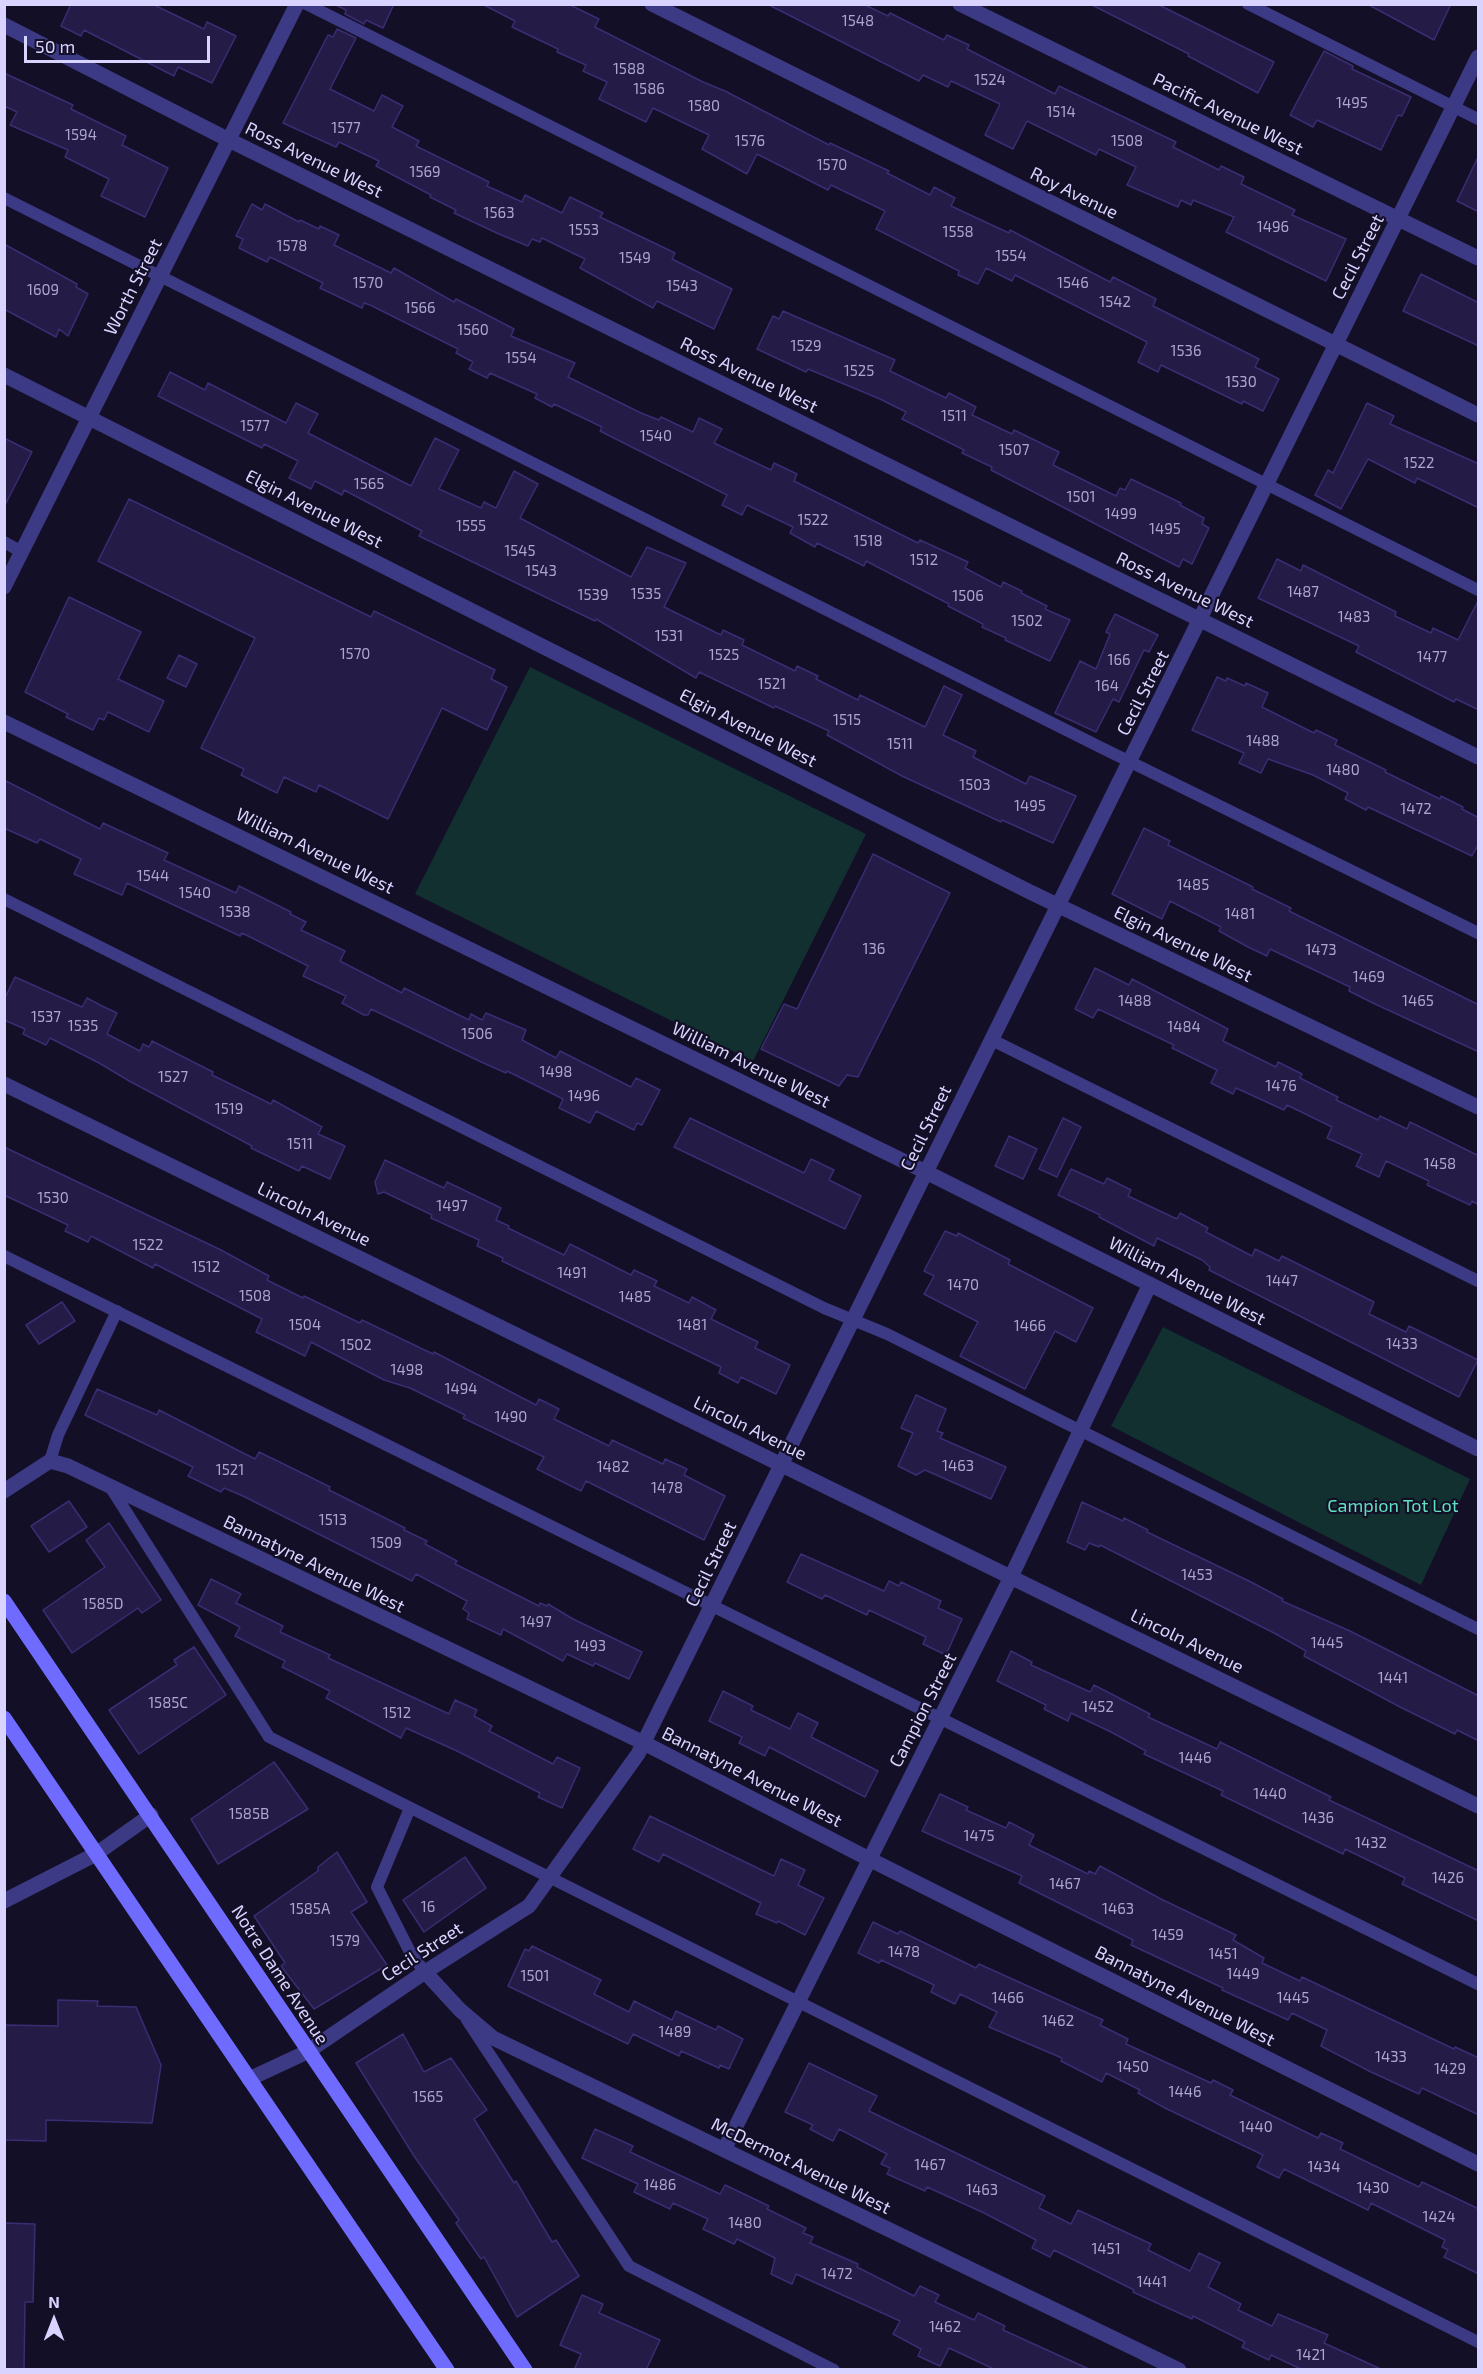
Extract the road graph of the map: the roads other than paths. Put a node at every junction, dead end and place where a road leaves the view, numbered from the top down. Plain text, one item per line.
1 (297, 4) edge
2 (306, 4) edge
3 (652, 4) edge
4 (960, 4) edge
5 (1248, 4) edge
6 (4, 25) edge
7 (1479, 57) edge
8 (1454, 106) junction
9 (1479, 119) edge
10 (229, 140) junction
11 (4, 198) edge
12 (1399, 219) junction
13 (1479, 258) edge
14 (160, 276) junction
15 (1336, 345) junction
16 (4, 375) edge
17 (1479, 415) edge
18 (90, 417) junction
19 (1267, 485) junction
20 (4, 542) edge
21 (22, 552) junction
22 (4, 587) edge
23 (1479, 590) edge
24 (1202, 619) junction
25 (4, 722) edge
26 (1479, 757) edge
27 (1130, 761) junction
28 (4, 899) edge
29 (1058, 906) junction
30 (1479, 933) edge
31 (992, 1040) junction
32 (4, 1084) edge
33 (1479, 1107) edge
34 (926, 1173) junction
35 (4, 1256) edge
36 (1479, 1281) edge
37 (1150, 1284) junction
38 (117, 1311) junction
39 (852, 1322) junction
40 (1081, 1432) junction
41 (1479, 1449) edge
42 (50, 1461) junction
43 (781, 1464) junction
44 (111, 1488) junction
45 (4, 1491) edge
46 (1011, 1577) junction
47 (4, 1602) edge
48 (712, 1604) junction
49 (1479, 1629) edge
50 (4, 1718) edge
51 (940, 1719) junction
52 (644, 1743) junction
53 (1479, 1806) edge
54 (410, 1808) junction
55 (151, 1815) junction
56 (96, 1854) junction
57 (868, 1859) junction
58 (550, 1879) junction
59 (4, 1901) edge
60 (425, 1972) junction
61 (1479, 1984) edge
62 (798, 2003) junction
63 (460, 2010) junction
64 (307, 2052) junction
65 (249, 2079) junction
66 (724, 2150) junction
67 (1479, 2164) edge
68 (1479, 2342) edge
69 (447, 2370) edge
70 (525, 2370) edge
71 (834, 2370) edge
72 (1179, 2370) edge

1 - 10 street, Worth Street
2 - 19 lane
3 - 15 street, Roy Avenue
4 - 12 street, Pacific Avenue West
5 - 8 lane
6 - 10 street, Ross Avenue West
7 - 8 street, Cecil Street
8 - 9 lane
8 - 12 street, Cecil Street
10 - 14 street, Worth Street
10 - 24 street, Ross Avenue West
11 - 14 lane
12 - 13 street, Pacific Avenue West
12 - 15 street, Cecil Street
14 - 18 street, Worth Street
14 - 27 lane
15 - 17 street, Roy Avenue
15 - 19 street, Cecil Street
16 - 18 street, Elgin Avenue West
18 - 21 street, Worth Street
18 - 29 street, Elgin Avenue West
19 - 23 lane
19 - 24 street, Cecil Street
20 - 21 lane
21 - 22 street, Worth Street
24 - 26 street, Ross Avenue West
24 - 27 street, Cecil Street
25 - 34 street, William Avenue West
27 - 29 street, Cecil Street
27 - 30 lane
28 - 39 lane
29 - 31 street, Cecil Street
29 - 33 street, Elgin Avenue West
31 - 34 street, Cecil Street
31 - 36 lane
32 - 43 street, Lincoln Avenue
34 - 37 street, William Avenue West
34 - 39 street, Cecil Street
35 - 38 lane
37 - 40 street, Campion Street
37 - 41 street, William Avenue West
38 - 42 lane
38 - 48 lane
39 - 40 lane
39 - 43 street, Cecil Street
40 - 46 street, Campion Street
40 - 49 lane
42 - 44 street, Bannatyne Avenue West
42 - 45 street
43 - 46 street, Lincoln Avenue
43 - 48 street, Cecil Street
44 - 52 street, Bannatyne Avenue West
44 - 54 lane
46 - 51 street, Campion Street
46 - 53 street, Lincoln Avenue
47 - 55 main road, Notre Dame Avenue
48 - 51 lane
48 - 52 street, Cecil Street
50 - 56 main road
51 - 57 street, Campion Street
51 - 61 lane
52 - 57 street, Bannatyne Avenue West
52 - 58 street, Cecil Street
54 - 58 lane
54 - 60 lane
55 - 56 street
55 - 64 main road, Notre Dame Avenue
56 - 59 street
56 - 65 main road
57 - 62 street, Campion Street
57 - 67 street, Bannatyne Avenue West
58 - 60 street, Cecil Street
58 - 62 lane
60 - 63 street, McDermot Avenue West
60 - 64 street, Cecil Street
62 - 66 street, Campion Street
62 - 68 lane
63 - 66 street, McDermot Avenue West
63 - 71 lane
64 - 65 street, Cecil Street
64 - 70 main road, Notre Dame Avenue
65 - 69 main road
66 - 72 street, McDermot Avenue West

